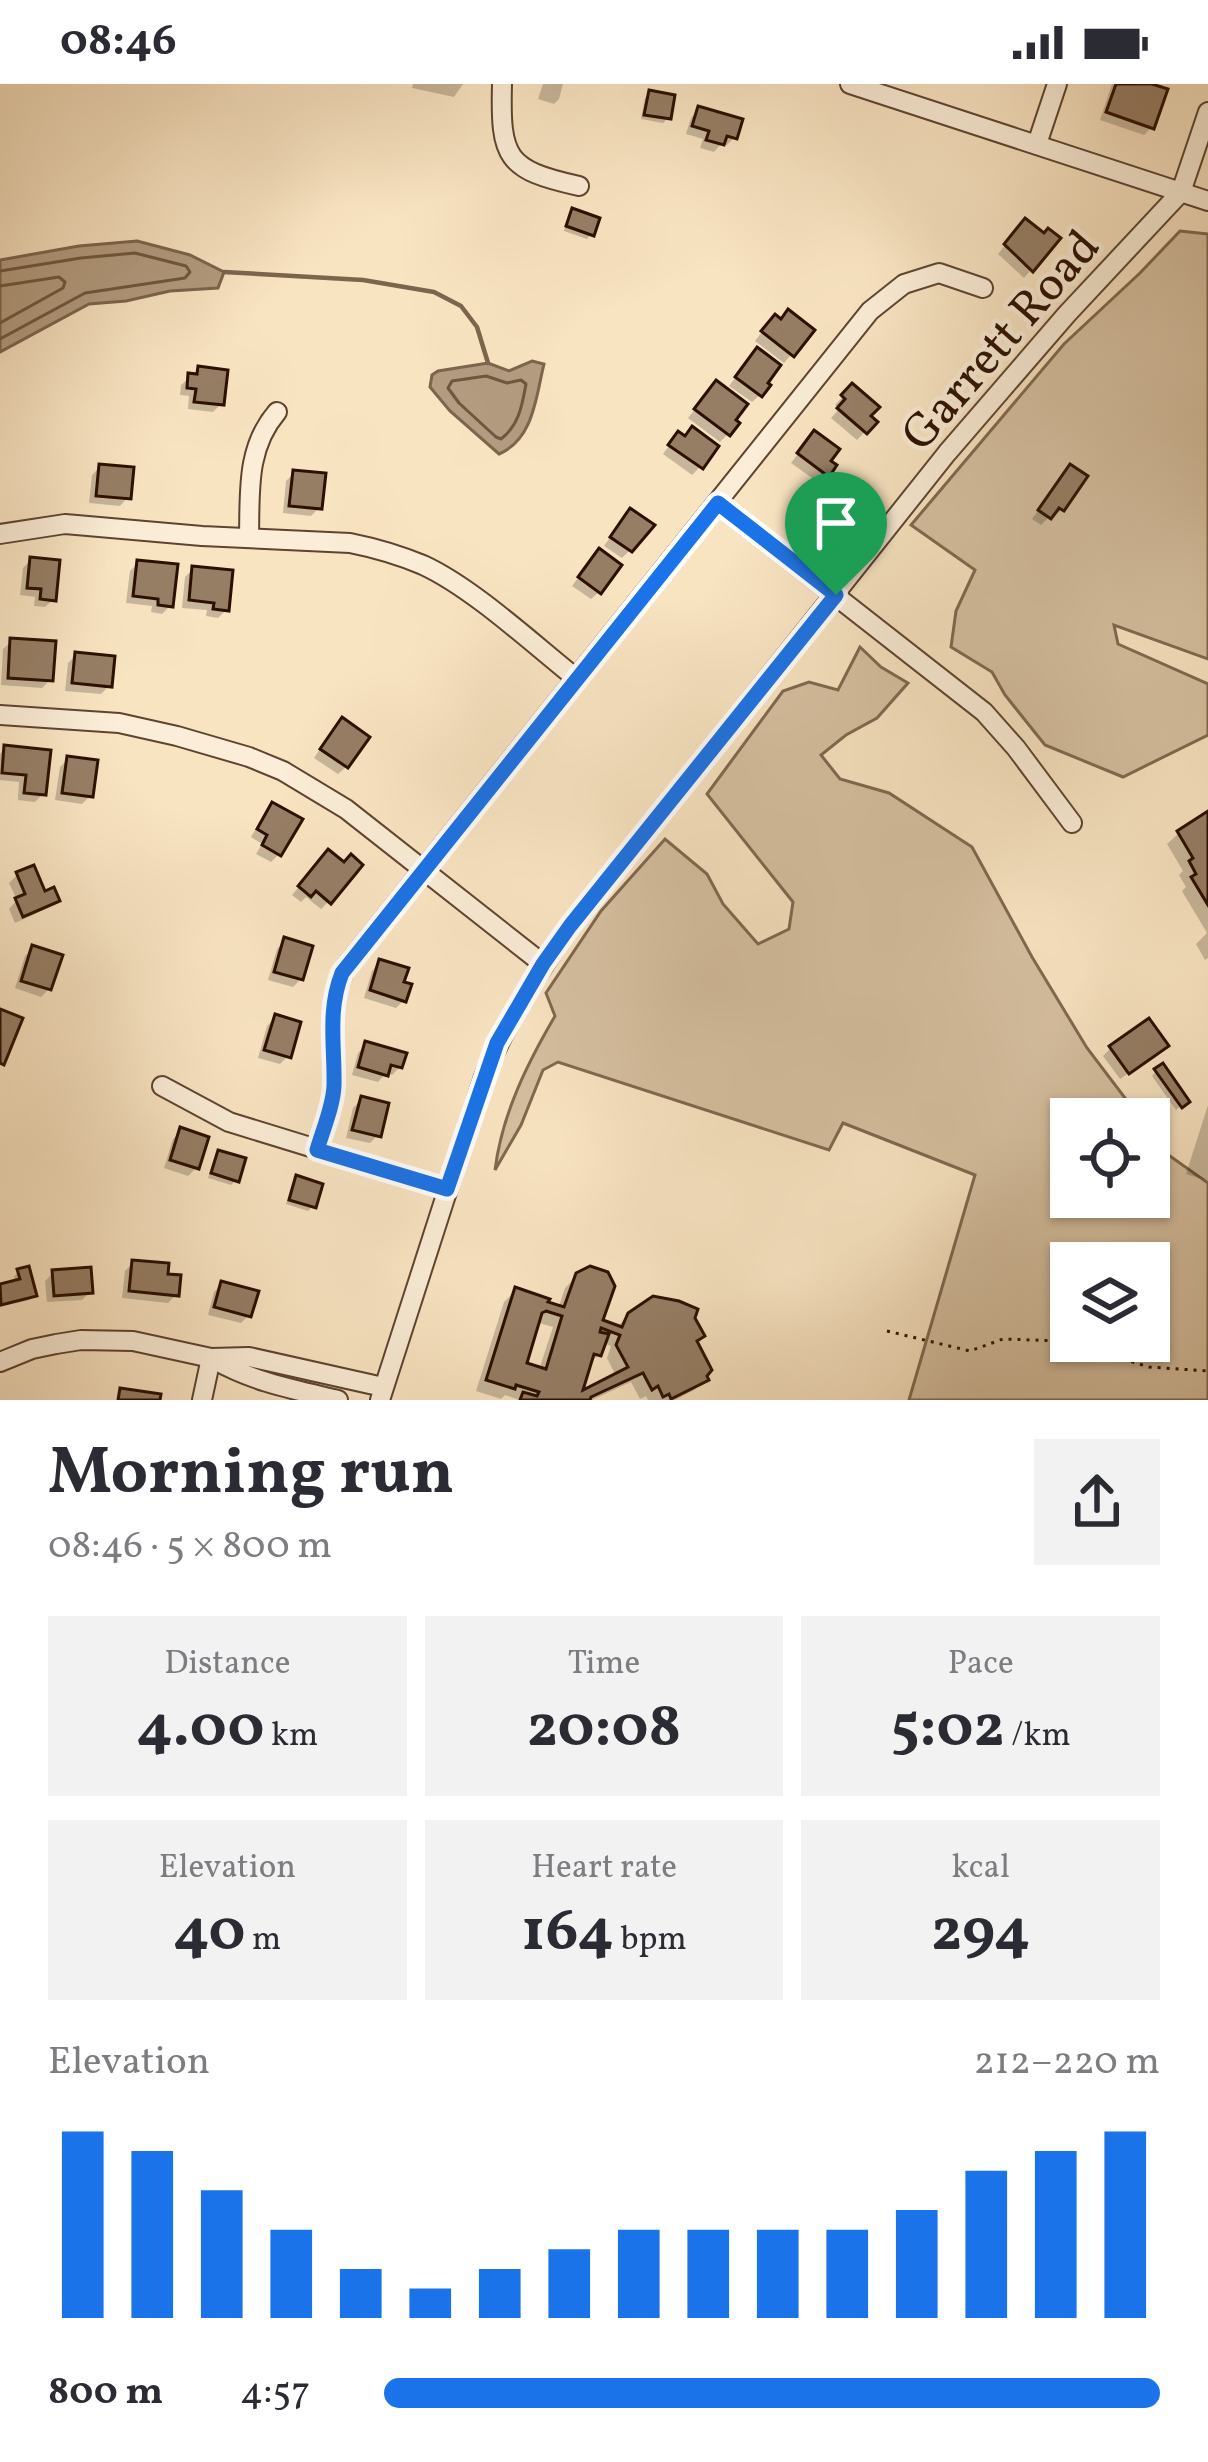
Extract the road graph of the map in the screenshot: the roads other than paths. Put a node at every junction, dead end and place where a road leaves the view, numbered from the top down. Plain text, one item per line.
1 (502, 84) edge
2 (850, 84) edge
3 (1057, 84) edge
4 (1208, 112) edge
5 (1037, 144) junction
6 (578, 185) dead end
7 (1181, 193) junction
8 (1208, 201) edge
9 (983, 288) dead end
10 (277, 412) dead end
11 (718, 503) junction
12 (0, 534) edge
13 (249, 537) junction
14 (836, 595) junction
15 (577, 679) junction
16 (0, 715) edge
17 (1072, 823) dead end
18 (424, 870) junction
19 (543, 964) junction
20 (162, 1086) dead end
21 (317, 1150) junction
22 (447, 1189) junction
23 (211, 1358) junction
24 (0, 1362) edge
25 (278, 1363) junction
26 (273, 1384) junction
27 (381, 1393) edge
28 (202, 1400) edge
29 (338, 1400) edge

1 - 6 street
2 - 5 street
3 - 5 street
4 - 7 street
5 - 7 street
7 - 8 street
7 - 14 street, Garrett Road
9 - 11 street
10 - 13 street
11 - 14 street
11 - 15 street
12 - 13 street
13 - 15 street
14 - 17 street
14 - 19 street, Garrett Road
15 - 18 street
16 - 18 street
18 - 19 street
18 - 21 street
19 - 22 street, Garrett Road
20 - 21 street
21 - 22 street
22 - 27 street, Garrett Road
23 - 24 street
23 - 25 street
23 - 26 street
23 - 28 street
25 - 26 street
25 - 27 street
26 - 29 street

